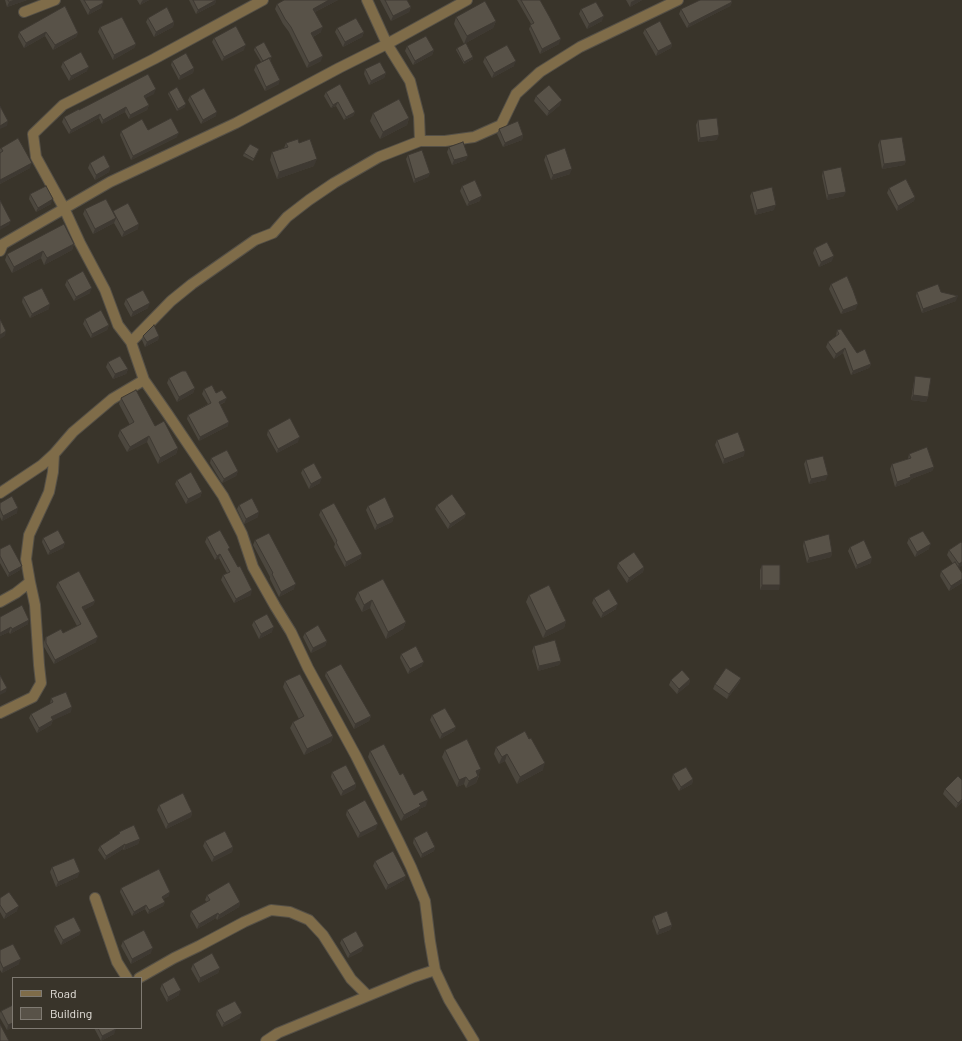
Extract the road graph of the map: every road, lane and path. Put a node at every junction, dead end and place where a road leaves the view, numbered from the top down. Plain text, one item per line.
1 (55, 0) edge
2 (263, 0) edge
3 (367, 0) edge
4 (466, 0) edge
5 (678, 0) edge
6 (24, 12) dead end
7 (387, 44) junction
8 (420, 141) junction
9 (64, 208) junction
10 (0, 251) edge
11 (131, 342) junction
12 (144, 380) junction
13 (54, 454) junction
14 (0, 494) edge
15 (30, 582) junction
16 (0, 602) edge
17 (0, 713) edge
18 (95, 898) dead end
19 (435, 970) junction
20 (126, 977) edge
21 (141, 977) edge
22 (368, 996) junction
23 (266, 1041) edge
24 (474, 1041) edge

1 - 6 street
2 - 9 street
3 - 7 street
4 - 7 street
5 - 8 street
7 - 8 street
7 - 9 street
8 - 11 street
9 - 10 street
9 - 11 street
11 - 12 street
12 - 13 street
12 - 19 street
13 - 14 street
13 - 15 street
15 - 16 street
15 - 17 street
18 - 20 street
19 - 22 street
19 - 24 street
21 - 22 street
22 - 23 street

